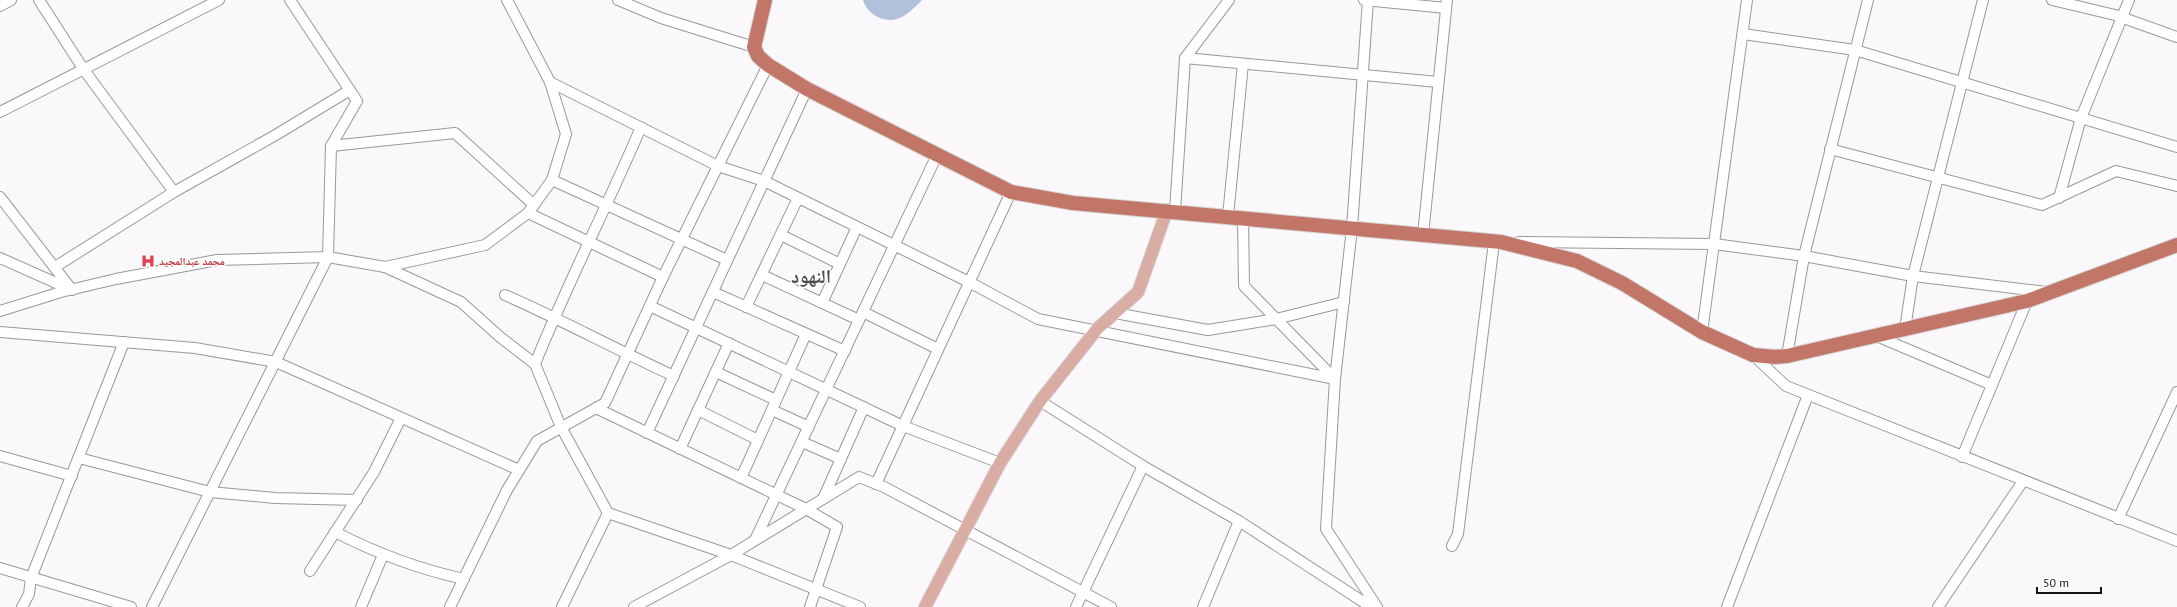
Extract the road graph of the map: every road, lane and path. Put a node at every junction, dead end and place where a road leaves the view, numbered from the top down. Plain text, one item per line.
1 (11, 0) edge
2 (39, 0) edge
3 (219, 0) edge
4 (290, 0) edge
5 (507, 0) edge
6 (618, 0) edge
7 (765, 0) edge
8 (1229, 0) edge
9 (1364, 0) edge
10 (1368, 0) edge
11 (1747, 0) edge
12 (1868, 0) edge
13 (1983, 0) edge
14 (2052, 0) edge
15 (2129, 0) edge
16 (202, 4) edge
17 (1446, 4) edge
18 (0, 6) edge
19 (2122, 18) junction
20 (1743, 34) junction
21 (2177, 37) edge
22 (754, 48) junction
23 (1856, 50) junction
24 (1185, 58) junction
25 (1243, 64) junction
26 (768, 65) junction
27 (84, 70) junction
28 (1362, 75) junction
29 (550, 82) junction
30 (1438, 82) junction
31 (1962, 82) junction
32 (807, 89) junction
33 (350, 90) junction
34 (0, 112) edge
35 (2081, 118) junction
36 (641, 127) junction
37 (331, 146) junction
38 (2177, 147) edge
39 (1830, 149) junction
40 (937, 155) junction
41 (718, 166) junction
42 (1937, 177) junction
43 (552, 180) junction
44 (764, 181) junction
45 (2177, 186) edge
46 (174, 192) junction
47 (1011, 192) junction
48 (0, 197) edge
49 (798, 198) junction
50 (2059, 198) junction
51 (607, 206) junction
52 (531, 209) junction
53 (1171, 211) junction
54 (1228, 216) junction
55 (1243, 217) junction
56 (857, 227) junction
57 (1352, 228) junction
58 (781, 235) junction
59 (1423, 235) junction
60 (682, 241) junction
61 (588, 242) junction
62 (1497, 242) junction
63 (1714, 244) junction
64 (894, 245) junction
65 (2177, 245) edge
66 (1804, 256) junction
67 (328, 257) junction
68 (0, 258) edge
69 (727, 260) junction
70 (840, 264) junction
71 (55, 267) junction
72 (385, 267) junction
73 (762, 275) junction
74 (1913, 276) junction
75 (663, 277) junction
76 (969, 282) junction
77 (72, 290) junction
78 (713, 292) junction
79 (2049, 292) junction
80 (505, 295) dead end
81 (2027, 301) junction
82 (1344, 302) junction
83 (822, 303) junction
84 (650, 306) junction
85 (746, 307) junction
86 (1, 312) edge
87 (1115, 312) junction
88 (861, 316) junction
89 (554, 317) junction
90 (1276, 319) junction
91 (697, 328) junction
92 (1097, 329) junction
93 (1905, 329) junction
94 (0, 332) edge
95 (1702, 332) junction
96 (806, 334) junction
97 (1874, 335) junction
98 (124, 342) junction
99 (729, 342) junction
100 (938, 349) junction
101 (845, 351) junction
102 (628, 355) junction
103 (1753, 355) junction
104 (1787, 356) junction
105 (276, 362) junction
106 (536, 364) junction
107 (789, 371) junction
108 (716, 372) junction
109 (674, 376) junction
110 (1335, 379) junction
111 (1992, 385) junction
112 (827, 389) junction
113 (2177, 392) edge
114 (1808, 395) junction
115 (776, 400) junction
116 (1040, 401) junction
117 (864, 407) junction
118 (596, 408) junction
119 (698, 410) junction
120 (772, 410) junction
121 (401, 418) junction
122 (903, 426) junction
123 (562, 427) junction
124 (809, 427) junction
125 (647, 433) junction
126 (758, 440) junction
127 (802, 442) junction
128 (680, 449) junction
129 (0, 456) edge
130 (1962, 457) junction
131 (79, 458) junction
132 (841, 459) junction
133 (1000, 463) junction
134 (1143, 466) junction
135 (519, 470) junction
136 (72, 476) junction
137 (741, 478) junction
138 (2023, 481) junction
139 (876, 484) junction
140 (210, 492) junction
141 (777, 495) junction
142 (822, 499) junction
143 (357, 500) junction
144 (806, 509) junction
145 (608, 513) junction
146 (2118, 519) junction
147 (1239, 521) junction
148 (335, 532) junction
149 (965, 532) junction
150 (755, 541) junction
151 (2177, 541) edge
152 (1452, 546) dead end
153 (383, 555) junction
154 (731, 555) junction
155 (0, 568) edge
156 (310, 571) dead end
157 (31, 578) junction
158 (464, 580) junction
159 (816, 589) junction
160 (1083, 592) junction
161 (22, 607) edge
162 (131, 607) edge
163 (152, 607) edge
164 (361, 607) edge
165 (450, 607) edge
166 (562, 607) edge
167 (634, 607) edge
168 (810, 607) edge
169 (860, 607) edge
170 (925, 607) edge
171 (1076, 607) edge
172 (1111, 607) edge
173 (1203, 607) edge
174 (1371, 607) edge
175 (1377, 607) edge
176 (1728, 607) edge
177 (1938, 607) edge

1 - 18 street
2 - 27 street
3 - 16 street
4 - 33 street
5 - 29 street
6 - 22 street
7 - 22 highway
8 - 24 street
9 - 10 street
10 - 17 street
10 - 28 street
11 - 20 street
12 - 23 street
13 - 31 street
14 - 19 street
15 - 19 street
16 - 27 street
17 - 30 street
19 - 21 street
19 - 35 street
20 - 23 street
20 - 63 street
22 - 26 highway
23 - 31 street
23 - 39 street
24 - 25 street
24 - 53 street
25 - 28 street
25 - 54 street
26 - 32 highway
26 - 41 street
27 - 34 street
27 - 46 street
28 - 30 street
28 - 57 street
29 - 36 street
29 - 43 street
30 - 59 street
31 - 35 street
31 - 42 street
32 - 40 highway
32 - 44 street
33 - 37 street
33 - 46 street
35 - 38 street
35 - 50 street
36 - 41 street
36 - 51 street
37 - 52 street
37 - 67 street
39 - 42 street
39 - 66 street
40 - 47 highway
40 - 64 street
41 - 44 street
41 - 60 street
42 - 50 street
42 - 74 street
43 - 51 street
43 - 52 street
44 - 49 street
44 - 69 street
45 - 50 street
46 - 71 street
47 - 53 highway
47 - 76 street
48 - 71 street
49 - 56 street
49 - 58 street
51 - 60 street
51 - 61 street
52 - 61 street
52 - 72 street
53 - 54 highway
53 - 87 main road
54 - 55 highway
55 - 57 highway
55 - 90 street
56 - 64 street
56 - 70 street
57 - 59 highway
57 - 82 street
58 - 70 street
58 - 73 street
59 - 62 highway
60 - 69 street
60 - 75 street
61 - 75 street
61 - 89 street
62 - 63 street
62 - 95 highway
62 - 152 street
63 - 66 street
63 - 95 street
64 - 76 street
64 - 88 street
65 - 79 highway
66 - 74 street
66 - 104 street
67 - 72 street
67 - 77 street
67 - 105 street
68 - 77 street
69 - 78 street
70 - 83 street
71 - 77 street
72 - 106 street
73 - 83 street
73 - 85 street
74 - 79 street
74 - 93 street
75 - 84 street
76 - 92 street
76 - 100 street
77 - 86 street
78 - 85 street
78 - 91 street
79 - 81 highway
80 - 89 street
81 - 93 highway
81 - 111 street
82 - 90 street
82 - 110 street
83 - 88 street
84 - 91 street
84 - 102 street
85 - 96 street
87 - 90 street
87 - 92 main road
88 - 100 street
88 - 101 street
89 - 102 street
89 - 106 street
90 - 110 street
91 - 99 street
91 - 109 street
92 - 110 street
92 - 116 main road
93 - 97 highway
94 - 98 street
95 - 103 highway
96 - 101 street
96 - 107 street
97 - 104 highway
97 - 111 street
98 - 105 street
98 - 131 street
99 - 107 street
99 - 108 street
100 - 122 street
101 - 112 street
102 - 109 street
102 - 118 street
103 - 104 highway
103 - 114 street
105 - 121 street
105 - 140 street
106 - 123 street
107 - 112 street
107 - 115 street
108 - 115 street
108 - 119 street
109 - 125 street
110 - 175 street
111 - 130 street
112 - 117 street
112 - 124 street
113 - 146 street
114 - 130 street
114 - 176 street
115 - 120 street
116 - 133 main road
116 - 134 street
117 - 122 street
117 - 132 street
118 - 123 street
118 - 125 street
119 - 126 street
119 - 128 street
120 - 124 street
120 - 126 street
121 - 135 street
121 - 143 street
122 - 133 street
122 - 139 street
123 - 135 street
123 - 145 street
124 - 127 street
125 - 128 street
126 - 137 street
127 - 132 street
127 - 141 street
128 - 137 street
129 - 136 street
130 - 138 street
131 - 136 street
131 - 140 street
132 - 142 street
133 - 149 main road
134 - 147 street
134 - 160 street
135 - 158 street
136 - 157 street
137 - 141 street
138 - 146 street
138 - 177 street
139 - 142 street
139 - 149 street
140 - 143 street
140 - 163 street
141 - 144 street
141 - 150 street
142 - 144 street
143 - 148 street
144 - 150 street
144 - 159 street
145 - 154 street
145 - 166 street
146 - 151 street
147 - 173 street
147 - 174 street
148 - 153 street
148 - 156 street
149 - 160 street
149 - 170 main road
150 - 154 street
153 - 158 street
153 - 164 street
154 - 159 street
154 - 167 street
155 - 157 street
157 - 161 street
157 - 162 street
158 - 165 street
159 - 168 street
159 - 169 street
160 - 171 street
160 - 172 street

